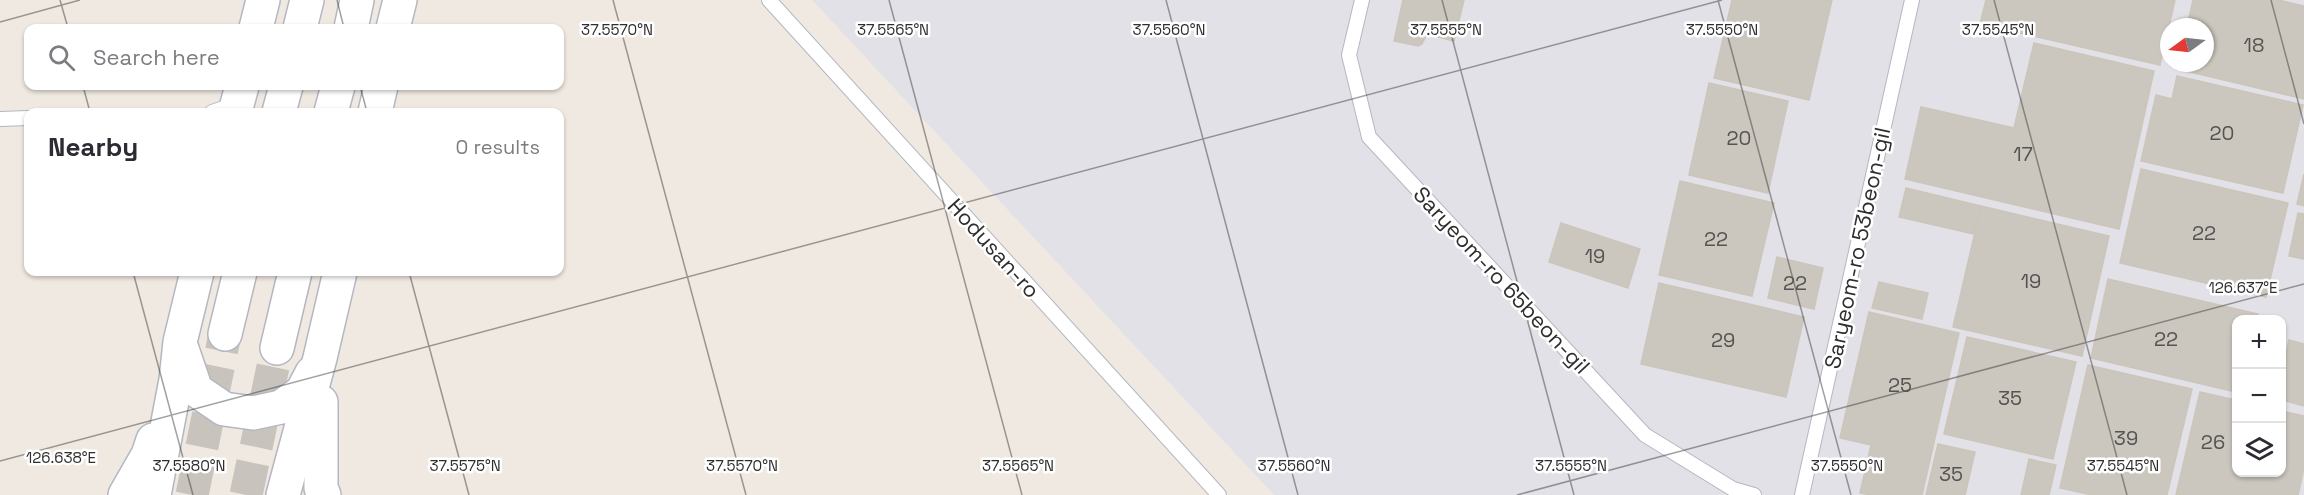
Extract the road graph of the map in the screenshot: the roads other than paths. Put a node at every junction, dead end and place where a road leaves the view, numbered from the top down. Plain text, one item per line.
1 (263, 0) edge
2 (307, 0) edge
3 (357, 0) edge
4 (400, 0) edge
5 (768, 0) edge
6 (1362, 0) edge
7 (1912, 0) edge
8 (257, 24) edge
9 (301, 24) edge
10 (352, 24) edge
11 (394, 24) edge
12 (285, 90) edge
13 (337, 90) edge
14 (380, 90) edge
15 (280, 108) edge
16 (333, 108) edge
17 (376, 108) edge
18 (24, 118) edge
19 (0, 119) edge
20 (196, 276) edge
21 (239, 276) edge
22 (294, 276) edge
23 (338, 276) edge
24 (225, 334) tunnel mouth
25 (180, 342) junction
26 (277, 348) tunnel mouth
27 (320, 358) junction
28 (176, 380) junction
29 (125, 495) edge
30 (154, 495) edge
31 (283, 495) edge
32 (324, 495) edge
33 (1219, 495) edge
34 (1754, 495) edge
35 (1802, 495) edge

1 - 8 main road
2 - 9 main road
3 - 10 main road
4 - 11 main road
5 - 33 lane, Hodusan-ro
6 - 34 lane, Saryeom-ro 65beon-gil
7 - 35 lane, Saryeom-ro 53beon-gil
12 - 15 main road
13 - 16 main road
14 - 17 main road
18 - 19 lane
20 - 25 main road
21 - 24 main road
22 - 26 main road
23 - 27 main road
25 - 27 main road
25 - 28 main road
27 - 31 main road
27 - 32 main road
28 - 29 main road
28 - 30 main road

